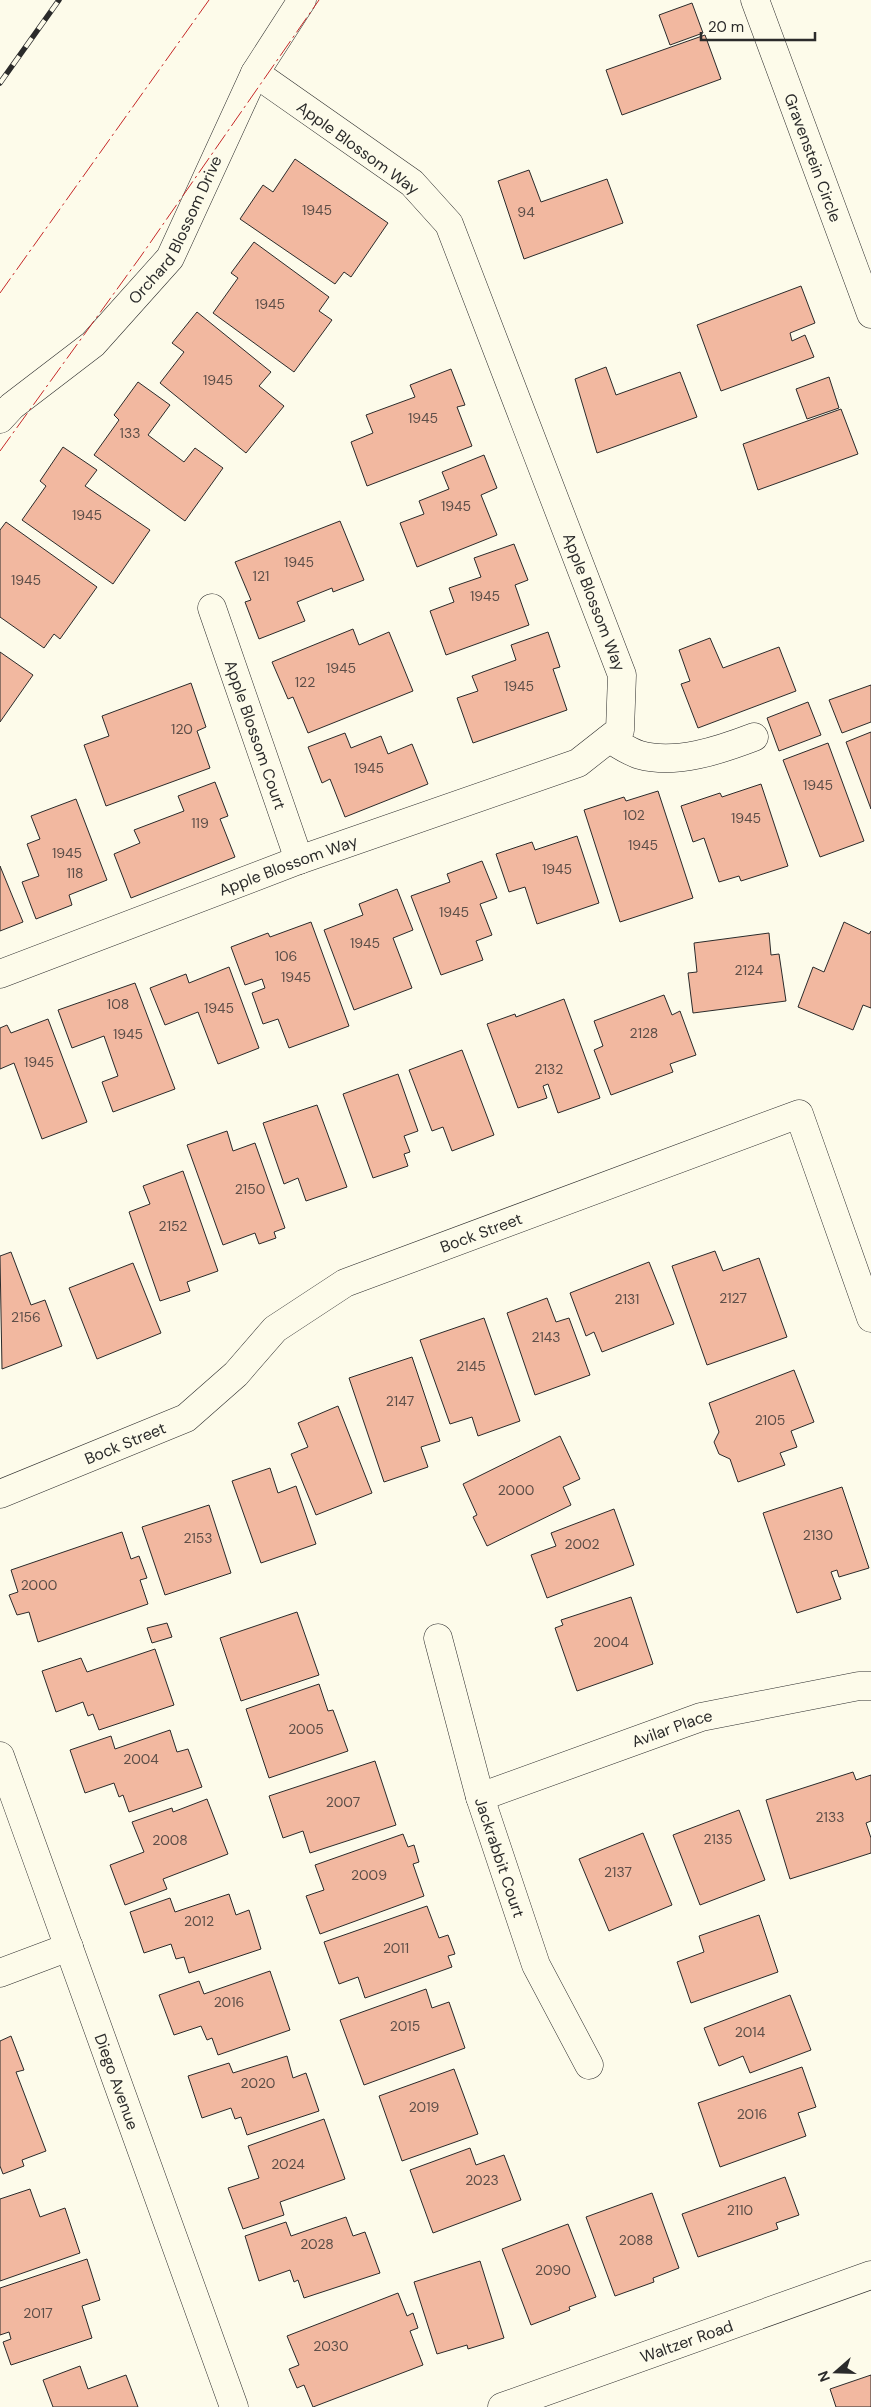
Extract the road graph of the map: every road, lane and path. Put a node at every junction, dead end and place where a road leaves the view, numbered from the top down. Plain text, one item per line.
1 (302, 0) edge
2 (755, 0) edge
3 (255, 73) junction
4 (871, 314) edge
5 (0, 419) edge
6 (212, 608) dead end
7 (754, 737) dead end
8 (609, 739) junction
9 (299, 860) junction
10 (0, 974) edge
11 (871, 1318) edge
12 (0, 1494) edge
13 (438, 1638) dead end
14 (871, 1686) edge
15 (0, 1756) edge
16 (480, 1797) junction
17 (69, 1948) junction
18 (0, 1973) edge
19 (589, 2065) dead end
20 (871, 2275) edge
21 (234, 2407) edge
22 (502, 2407) edge

1 - 3 street, Orchard Blossom Drive
2 - 4 street, Gravenstein Circle
3 - 5 street, Orchard Blossom Drive
3 - 8 street, Apple Blossom Way
6 - 9 street, Apple Blossom Court
7 - 8 street
8 - 9 street, Apple Blossom Way
9 - 10 street, Apple Blossom Way
11 - 12 street, Bock Street
13 - 16 street, Jackrabbit Court
14 - 16 street, Avilar Place
15 - 17 street, Diego Avenue
16 - 19 street, Jackrabbit Court
17 - 18 street
17 - 21 street, Diego Avenue
20 - 22 street, Waltzer Road

